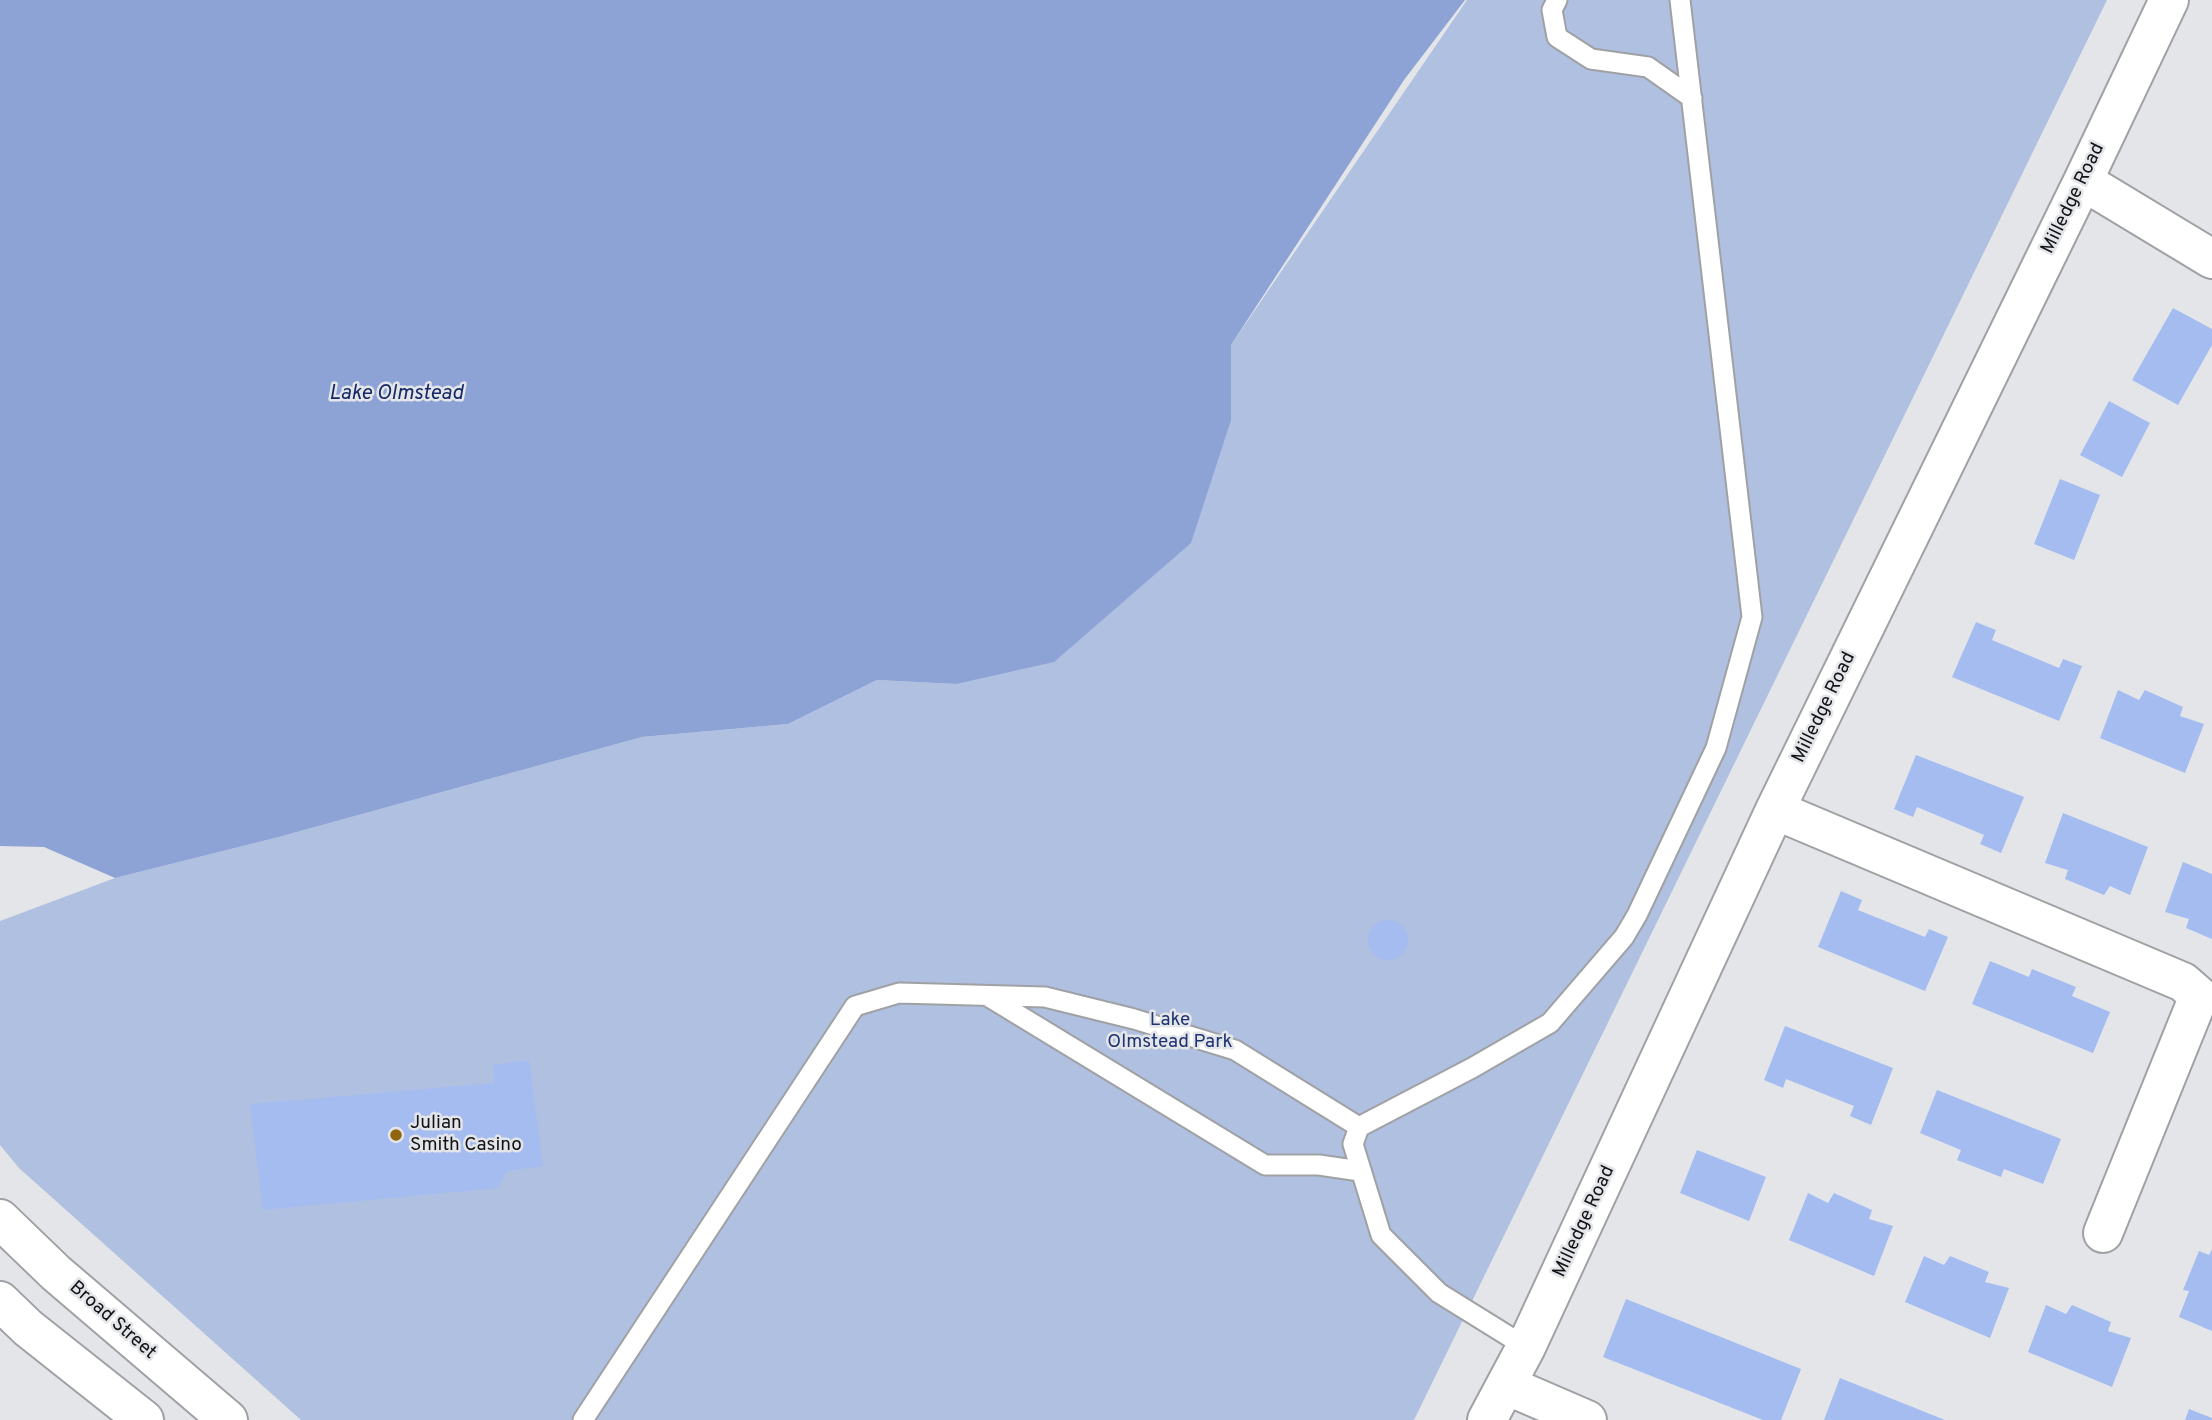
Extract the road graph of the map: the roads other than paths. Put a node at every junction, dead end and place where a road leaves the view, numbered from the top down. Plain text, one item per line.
1 (1557, 0) edge
2 (1680, 0) edge
3 (2169, 0) edge
4 (1692, 98) junction
5 (2083, 181) junction
6 (2212, 259) edge
7 (1775, 810) junction
8 (986, 995) junction
9 (1359, 1127) junction
10 (1360, 1171) junction
11 (0, 1219) edge
12 (2103, 1233) dead end
13 (0, 1301) edge
14 (1526, 1347) junction
15 (1506, 1385) junction
16 (144, 1420) edge
17 (228, 1420) edge
18 (583, 1420) edge
19 (1487, 1420) edge
20 (1587, 1420) edge

1 - 4 lane
2 - 4 lane
3 - 5 street, Milledge Road
4 - 9 lane
5 - 6 street
5 - 7 street, Milledge Road
7 - 12 street
7 - 14 street, Milledge Road
8 - 9 lane
8 - 10 lane
8 - 18 lane
9 - 10 lane
10 - 14 lane
11 - 17 street, Broad Street
13 - 16 street
14 - 15 street, Milledge Road
15 - 19 street, Milledge Road
15 - 20 street

